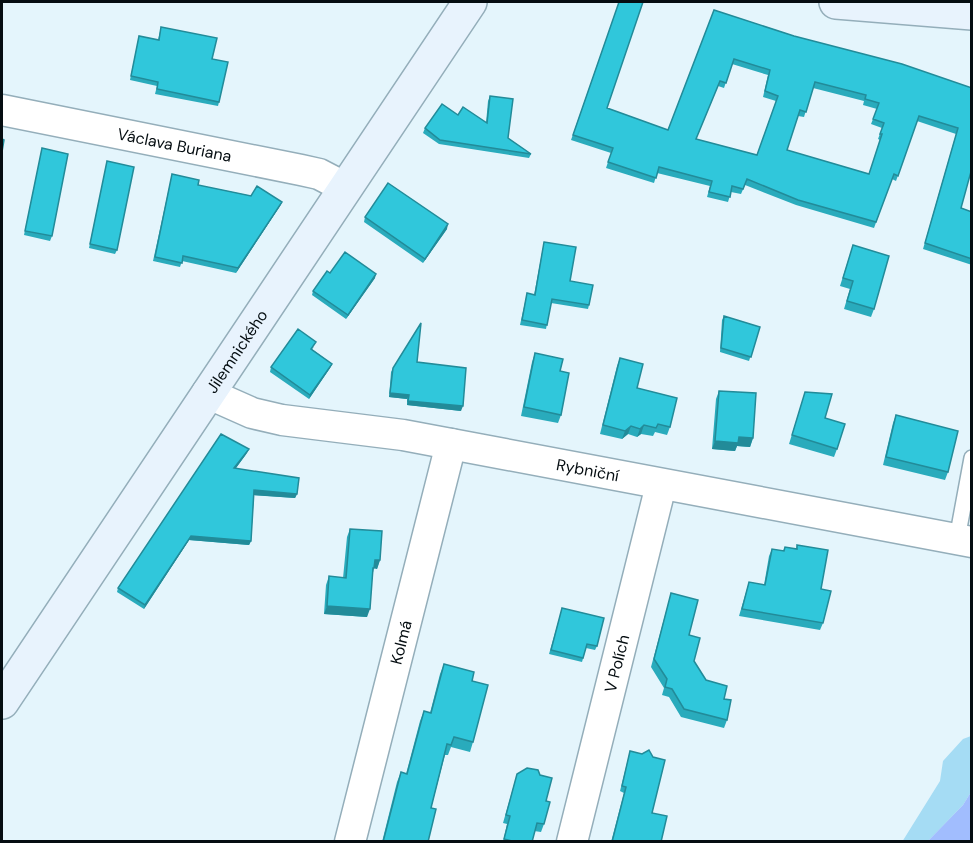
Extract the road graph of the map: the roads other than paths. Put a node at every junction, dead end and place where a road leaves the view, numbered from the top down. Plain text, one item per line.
1 (470, 2) edge
2 (836, 2) edge
3 (972, 13) edge
4 (2, 110) edge
5 (344, 187) junction
6 (207, 393) junction
7 (451, 444) junction
8 (972, 458) edge
9 (661, 485) junction
10 (964, 541) edge
11 (2, 702) edge
12 (350, 842) edge
13 (572, 842) edge

1 - 5 main road, Jilemnického
2 - 3 main road
4 - 5 street, Václava Buriana
5 - 6 main road, Jilemnického
6 - 7 street, Rybniční
6 - 11 main road, Jilemnického
7 - 9 street, Rybniční
7 - 12 street, Kolmá
8 - 10 lane
9 - 10 street, Rybniční
9 - 13 street, V Polích

